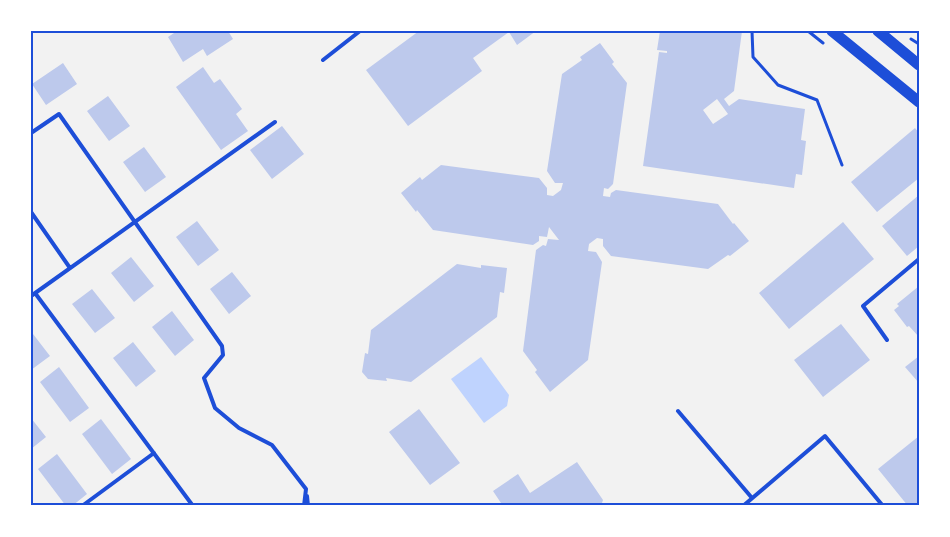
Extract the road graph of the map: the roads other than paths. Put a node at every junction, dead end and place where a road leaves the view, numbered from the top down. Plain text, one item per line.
1 (360, 31) edge
2 (832, 31) edge
3 (878, 31) edge
4 (323, 60) dead end
5 (919, 65) edge
6 (919, 102) edge
7 (275, 122) dead end
8 (31, 134) edge
9 (31, 212) edge
10 (135, 222) junction
11 (919, 259) edge
12 (70, 268) junction
13 (33, 295) edge
14 (887, 340) dead end
15 (678, 411) dead end
16 (154, 453) junction
17 (306, 489) junction
18 (752, 498) junction
19 (82, 506) edge
20 (193, 506) edge
21 (304, 506) edge
22 (308, 506) edge
23 (743, 506) edge
24 (883, 506) edge

1 - 4 lane
2 - 6 main road
3 - 5 main road
7 - 10 lane
8 - 10 lane
9 - 12 lane
10 - 12 lane
10 - 17 lane
11 - 14 lane
12 - 13 lane
13 - 16 lane
15 - 18 lane
16 - 19 lane
16 - 20 lane
17 - 21 lane
17 - 22 lane
18 - 23 lane
18 - 24 lane

